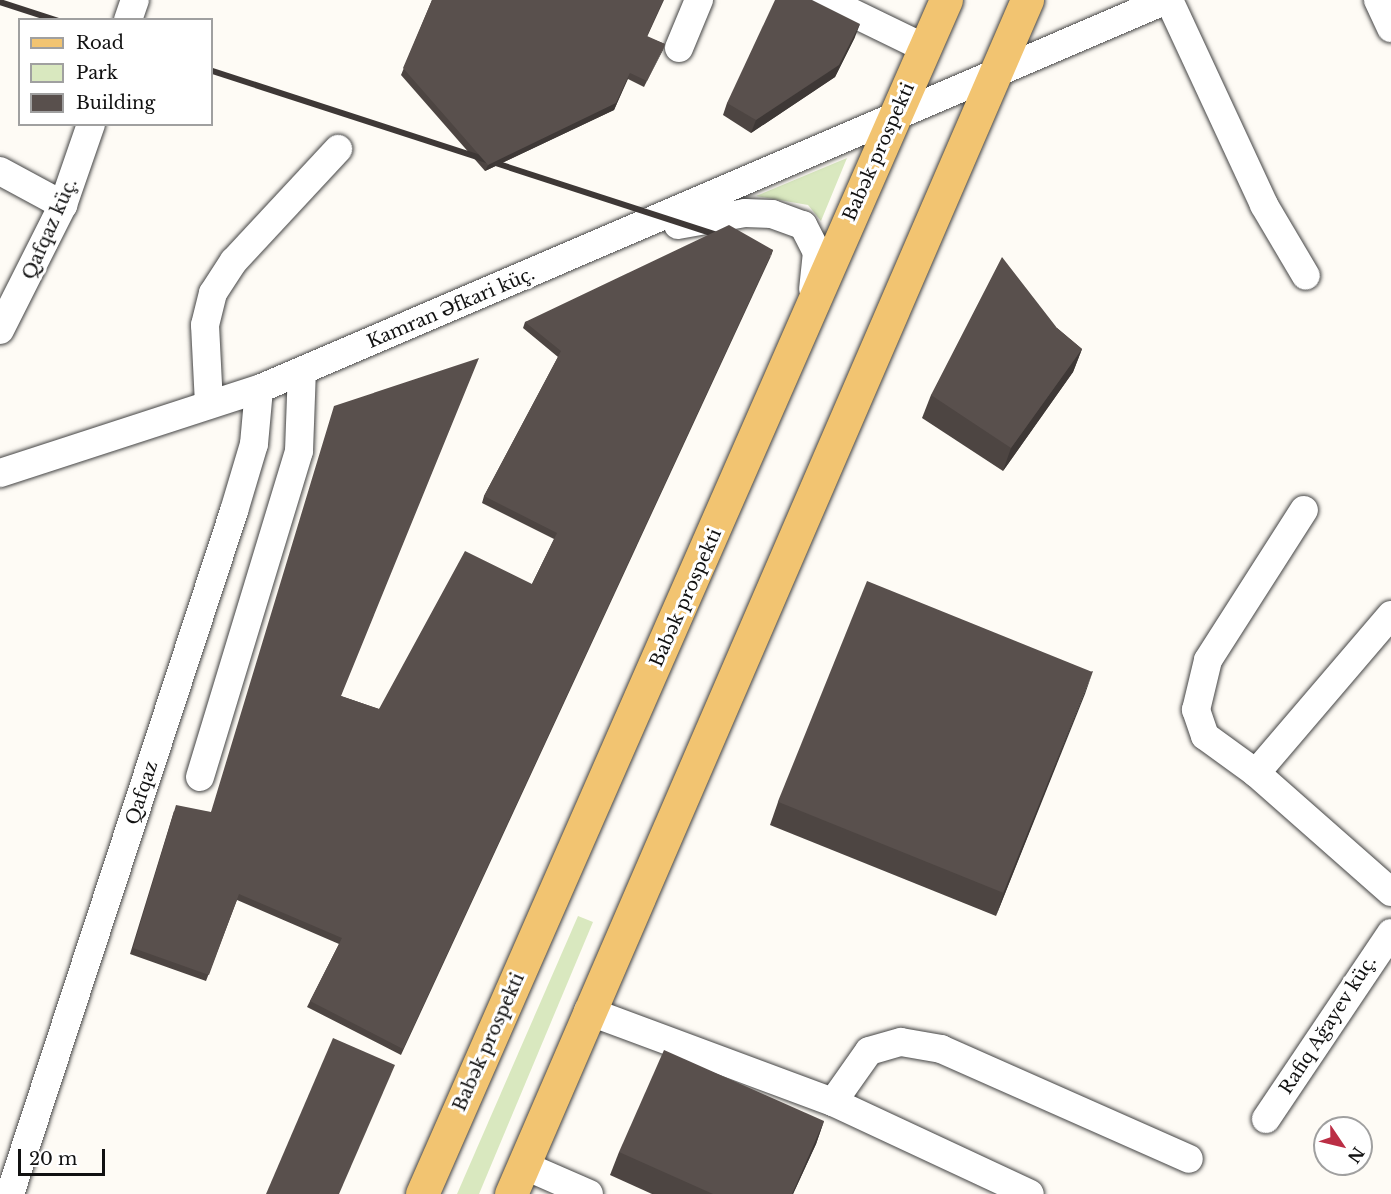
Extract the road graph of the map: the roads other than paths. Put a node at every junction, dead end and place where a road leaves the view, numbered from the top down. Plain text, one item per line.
1 (135, 0) edge
2 (699, 0) edge
3 (826, 0) edge
4 (946, 0) edge
5 (1027, 0) edge
6 (1168, 0) edge
7 (1378, 0) edge
8 (129, 18) edge
9 (1391, 28) edge
10 (679, 48) dead end
11 (925, 48) junction
12 (995, 75) junction
13 (894, 120) junction
14 (90, 126) edge
15 (338, 149) dead end
16 (0, 171) edge
17 (63, 205) junction
18 (631, 233) junction
19 (1306, 276) dead end
20 (0, 330) edge
21 (801, 336) junction
22 (302, 371) junction
23 (259, 389) junction
24 (209, 404) junction
25 (0, 473) edge
26 (1304, 510) dead end
27 (1391, 615) edge
28 (1256, 773) junction
29 (200, 777) dead end
30 (1391, 892) edge
31 (1391, 933) edge
32 (517, 979) junction
33 (588, 1011) junction
34 (833, 1102) junction
35 (1266, 1119) dead end
36 (1189, 1159) dead end
37 (517, 1180) edge
38 (10, 1194) edge
39 (422, 1194) edge
40 (444, 1194) edge
41 (589, 1194) edge
42 (1030, 1194) edge

1 - 8 street
2 - 10 street
3 - 11 street
4 - 11 main road, Babək prospekti
5 - 12 main road
6 - 12 street, Kamran Əfkari küç.
6 - 19 street
7 - 9 street
11 - 13 main road, Babək prospekti
12 - 13 street, Kamran Əfkari küç.
12 - 33 main road
13 - 18 street, Kamran Əfkari küç.
13 - 21 main road, Babək prospekti
14 - 17 street, Qafqaz küç.
15 - 24 street
16 - 17 street
17 - 20 street, Qafqaz küç.
18 - 21 street
18 - 22 street, Kamran Əfkari küç.
21 - 32 main road, Babək prospekti
22 - 23 street, Kamran Əfkari küç.
22 - 29 street
23 - 24 street, Kamran Əfkari küç.
23 - 38 street, Qafqaz
24 - 25 street, Kamran Əfkari küç.
26 - 28 street
27 - 28 street
28 - 30 street
31 - 35 street, Rafiq Ağayev küç.
32 - 39 main road, Babək prospekti
32 - 40 main road
33 - 34 street
33 - 37 main road
34 - 36 street
34 - 42 street
37 - 41 street

